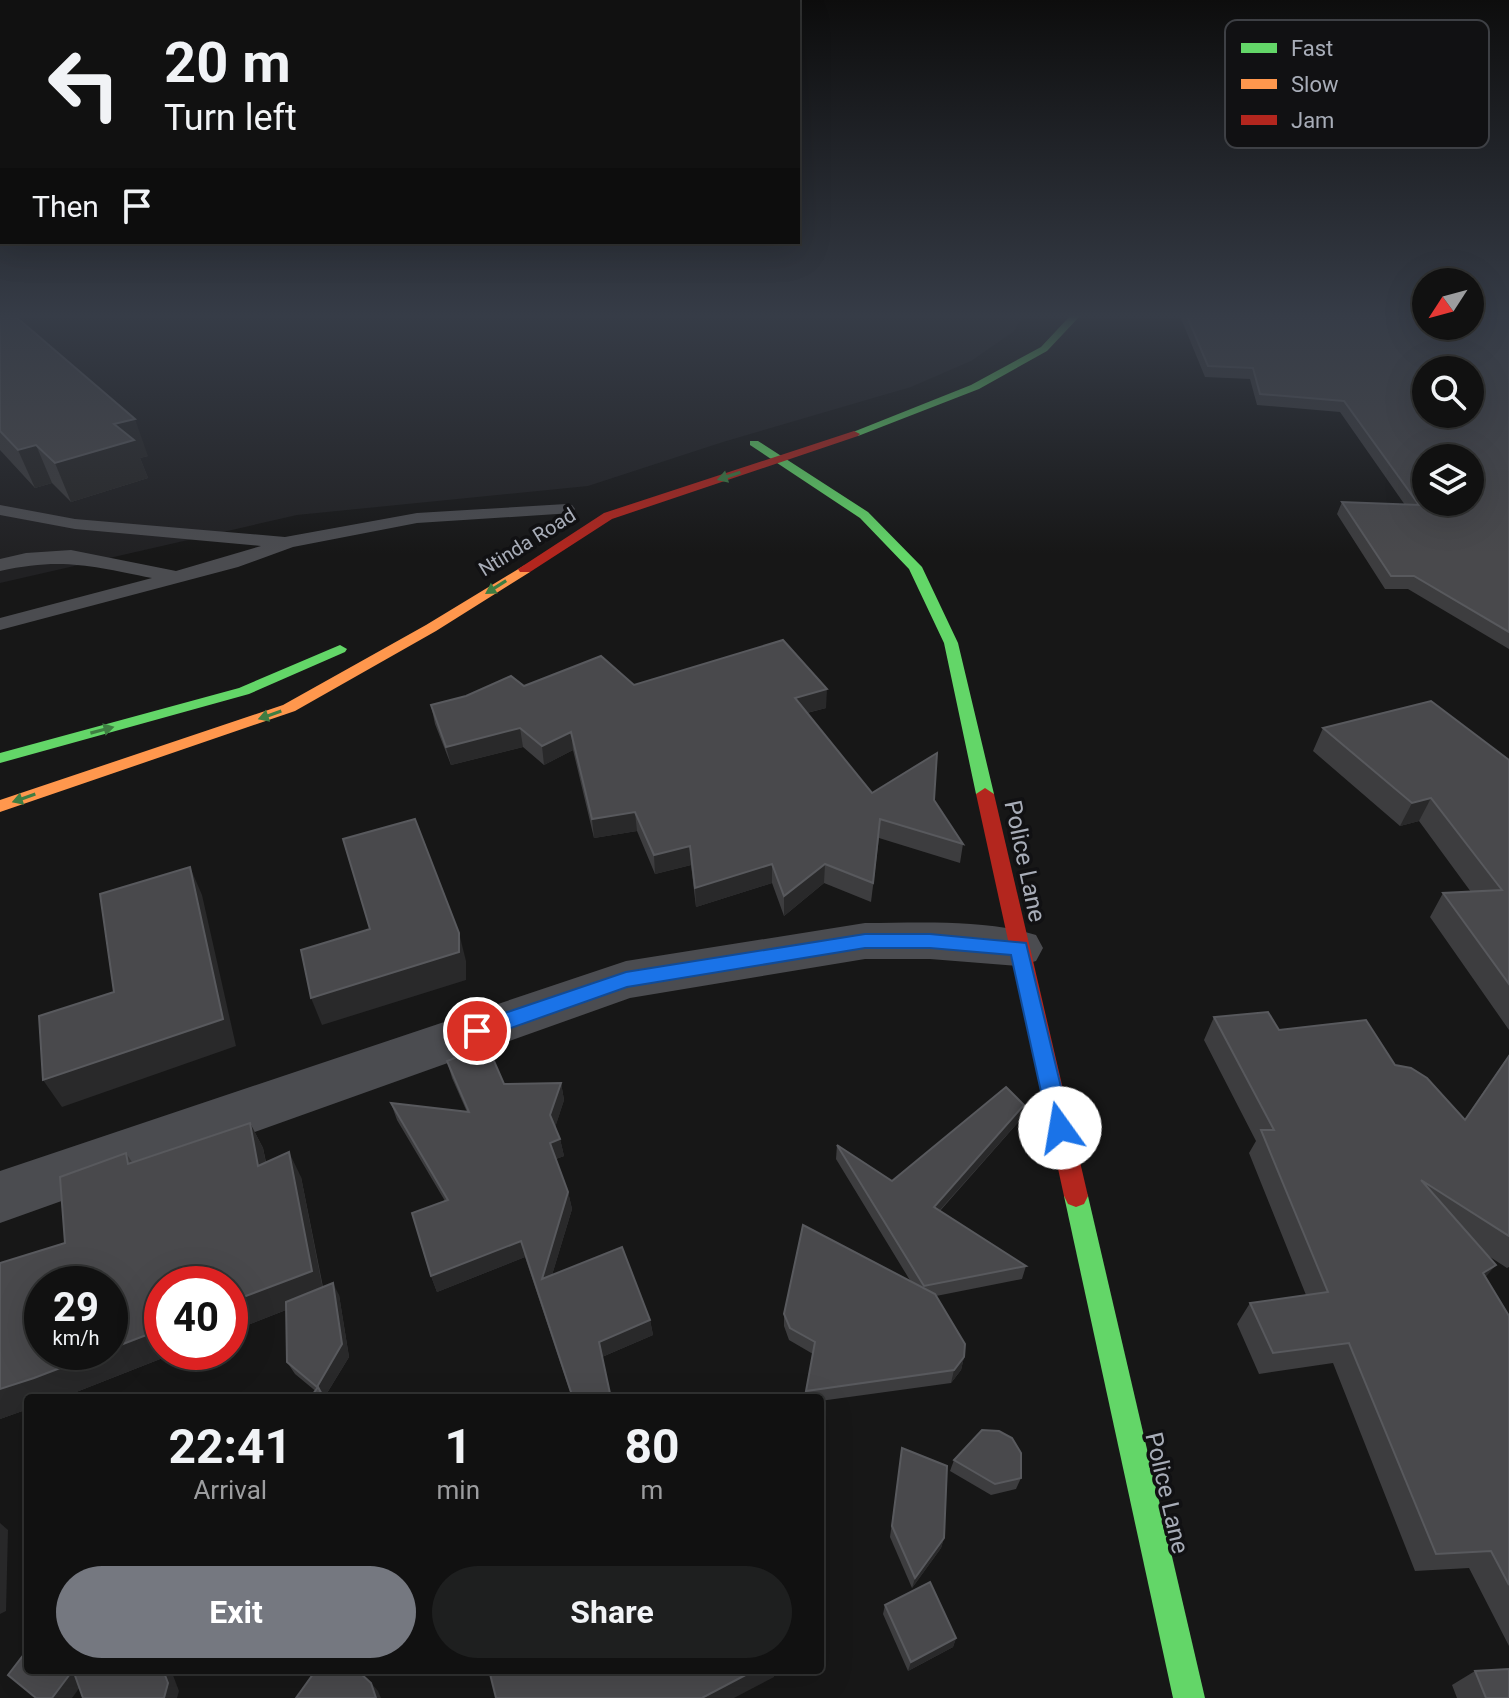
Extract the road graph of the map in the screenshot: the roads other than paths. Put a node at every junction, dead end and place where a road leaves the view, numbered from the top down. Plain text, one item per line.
1 (954, 395) edge
2 (783, 434) dead end
3 (780, 459) junction
4 (573, 506) joint
5 (0, 510) edge
6 (539, 526) dead end
7 (289, 542) junction
8 (0, 565) edge
9 (178, 577) junction
10 (0, 624) edge
11 (358, 640) dead end
12 (0, 758) edge
13 (0, 806) edge
14 (1019, 948) junction
15 (0, 1197) edge
16 (1189, 1698) edge

1 - 3 main road, Ntinda Road
2 - 3 main road, Police Lane
3 -> 13 main road, Ntinda Road
3 - 14 main road, Police Lane
4 - 6 main road, Ntinda Road
4 - 7 lane
5 - 7 lane
7 - 9 lane
8 - 9 lane
9 - 10 lane
12 -> 11 main road
14 - 15 street
14 - 16 main road, Police Lane

